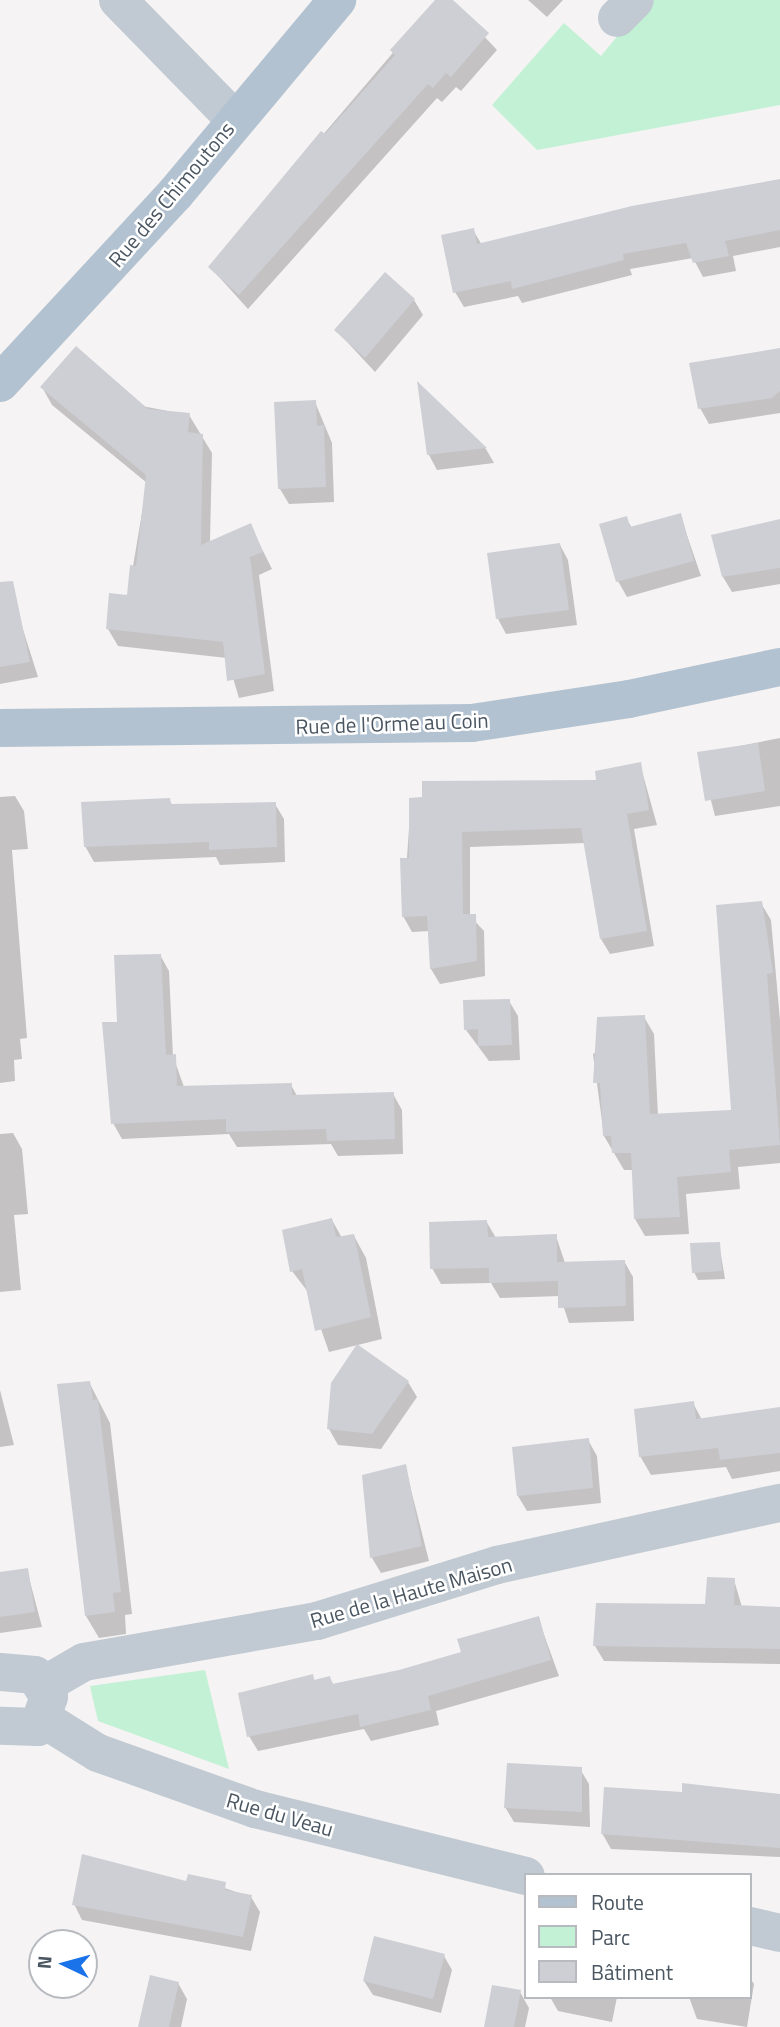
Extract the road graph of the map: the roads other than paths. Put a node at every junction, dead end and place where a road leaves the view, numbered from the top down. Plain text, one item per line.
1 (118, 0) edge
2 (337, 0) edge
3 (234, 119) junction
4 (0, 383) edge
5 (780, 667) edge
6 (0, 728) edge
7 (780, 1503) edge
8 (0, 1672) edge
9 (45, 1702) junction
10 (0, 1726) edge
11 (524, 1876) edge
12 (752, 1926) edge
13 (780, 1933) edge

1 - 3 street
2 - 3 main road, Rue des Chimoutons
3 - 4 main road, Rue des Chimoutons
5 - 6 main road, Rue de l'Orme au Coin
7 - 9 street, Rue de la Haute Maison
8 - 9 street, Rue du Veau
9 - 10 street
9 - 11 street, Rue du Veau
12 - 13 street

